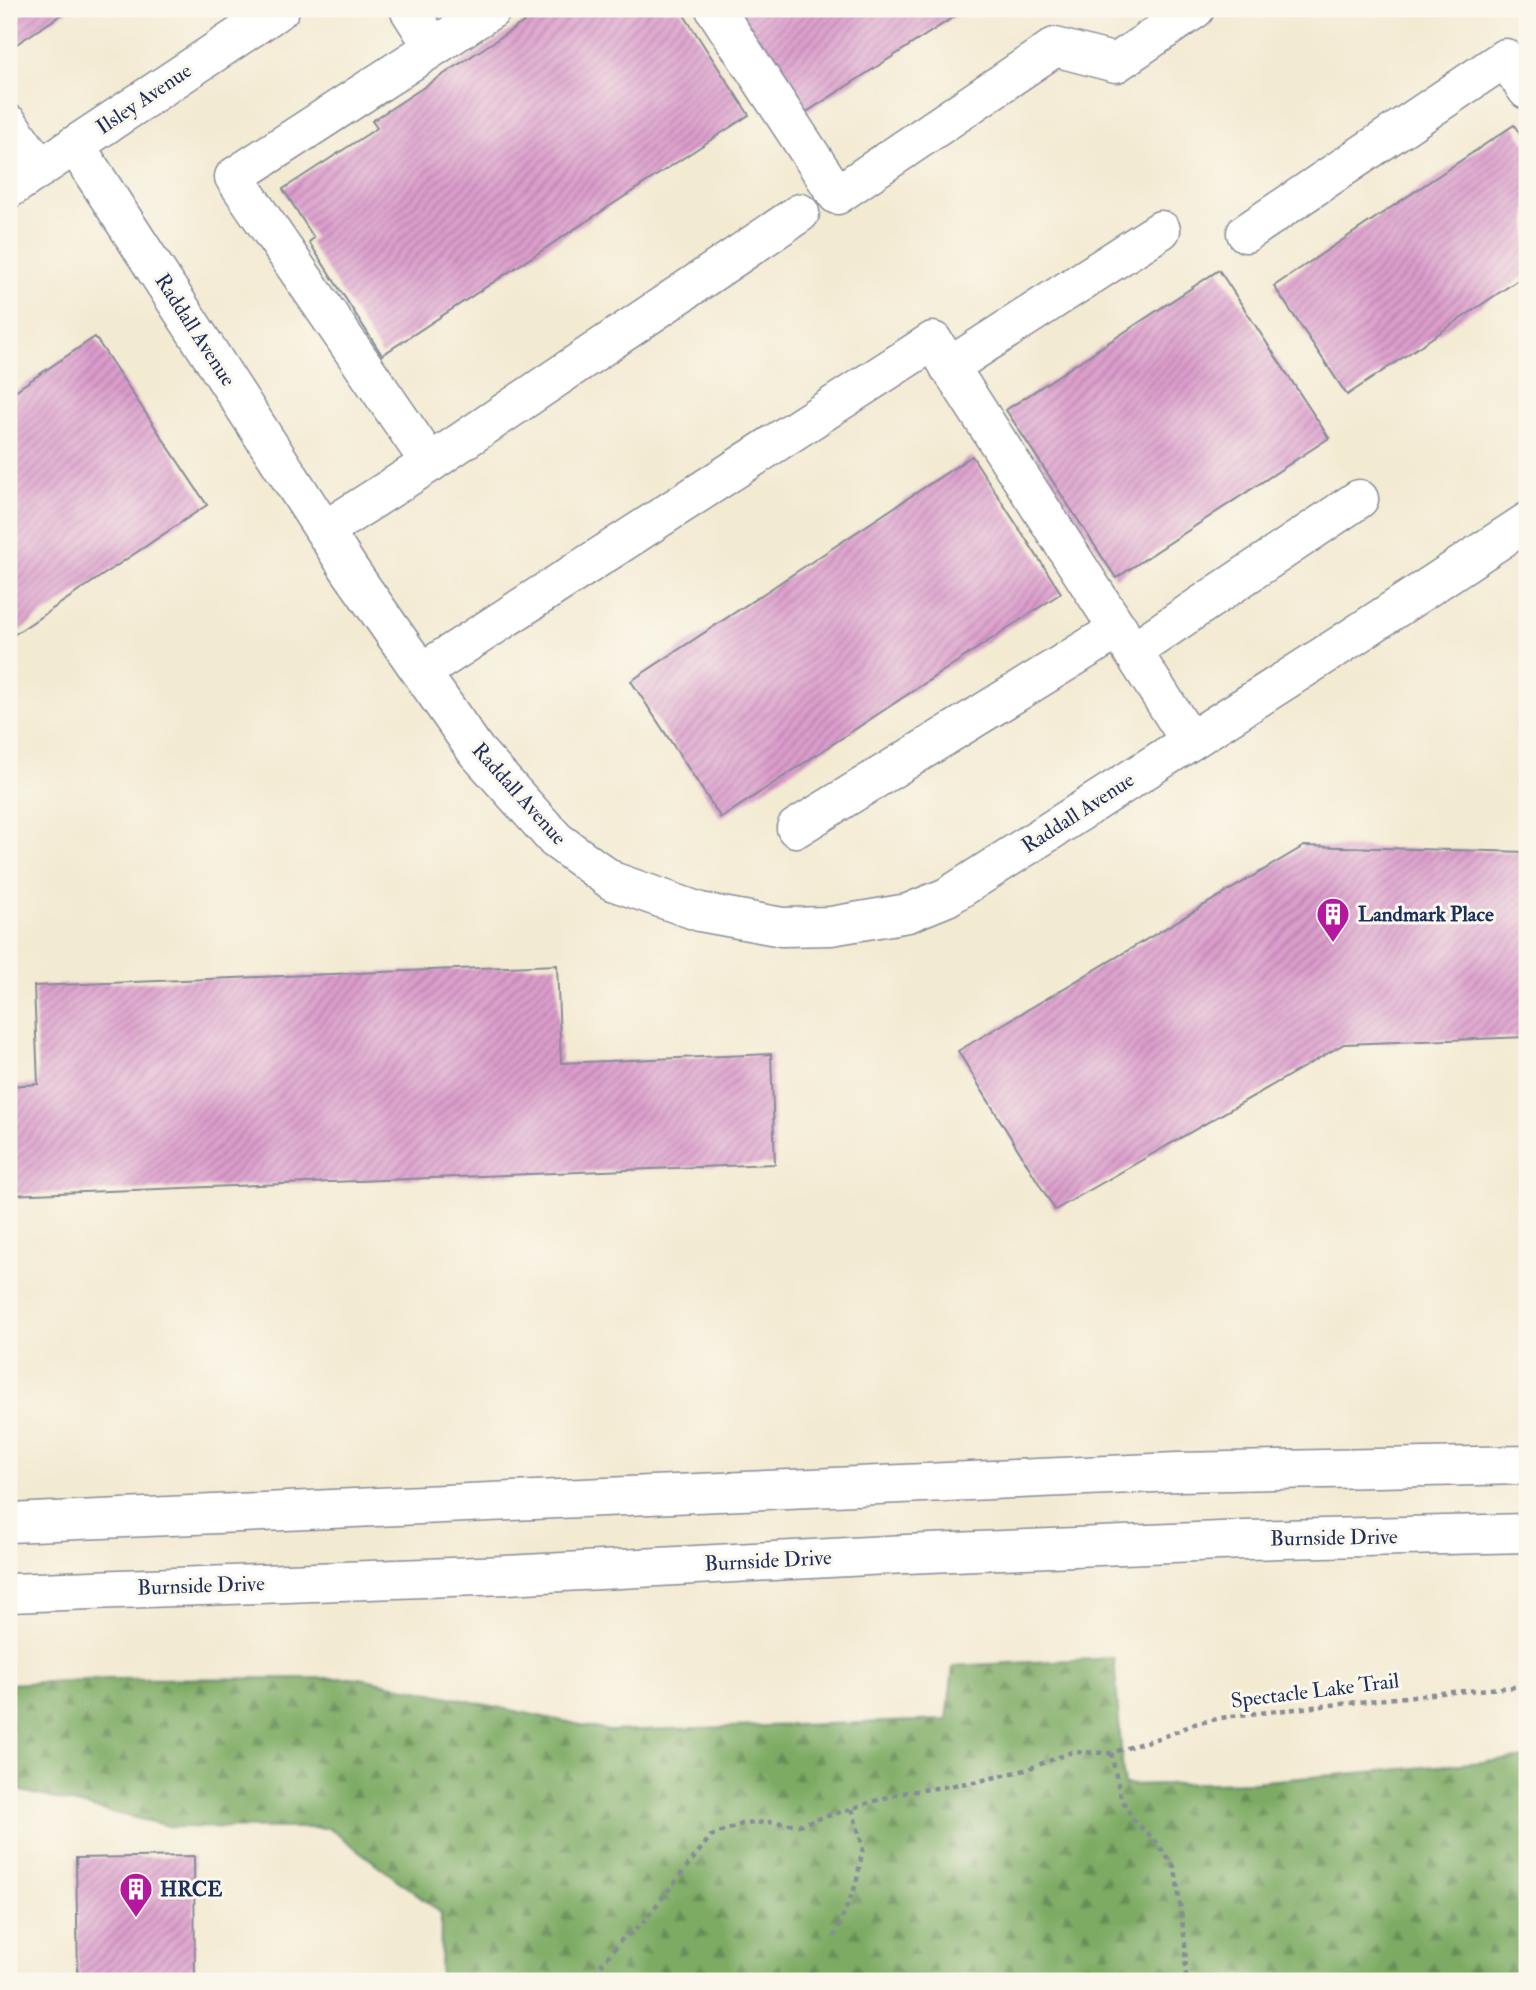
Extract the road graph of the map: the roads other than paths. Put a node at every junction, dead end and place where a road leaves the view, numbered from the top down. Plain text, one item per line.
1 (278, 9) edge
2 (409, 9) edge
3 (492, 9) edge
4 (715, 9) edge
5 (1195, 9) edge
6 (433, 47) junction
7 (1527, 90) edge
8 (9, 124) edge
9 (75, 145) junction
10 (40, 168) junction
11 (9, 189) edge
12 (800, 213) dead end
13 (1161, 230) dead end
14 (1246, 233) dead end
15 (949, 367) junction
16 (430, 463) junction
17 (1359, 499) dead end
18 (1527, 522) edge
19 (325, 530) junction
20 (1126, 640) junction
21 (422, 672) junction
22 (1190, 741) junction
23 (796, 828) dead end
24 (1527, 1465) edge
25 (9, 1523) edge
26 (1527, 1533) edge
27 (9, 1593) edge

1 - 9 main road, Ilsley Avenue
2 - 6 main road
3 - 6 main road
4 - 5 main road
6 - 16 main road
7 - 14 main road
8 - 10 main road
9 - 10 main road, Ilsley Avenue
9 - 19 main road, Raddall Avenue
10 - 11 main road, Ilsley Avenue
12 - 16 main road
13 - 15 main road
15 - 20 main road
15 - 21 main road
16 - 19 main road
17 - 20 main road
18 - 22 main road, Raddall Avenue
19 - 21 main road, Raddall Avenue
20 - 22 main road
20 - 23 main road
21 - 22 main road, Raddall Avenue
24 - 25 main road
26 - 27 main road, Burnside Drive

